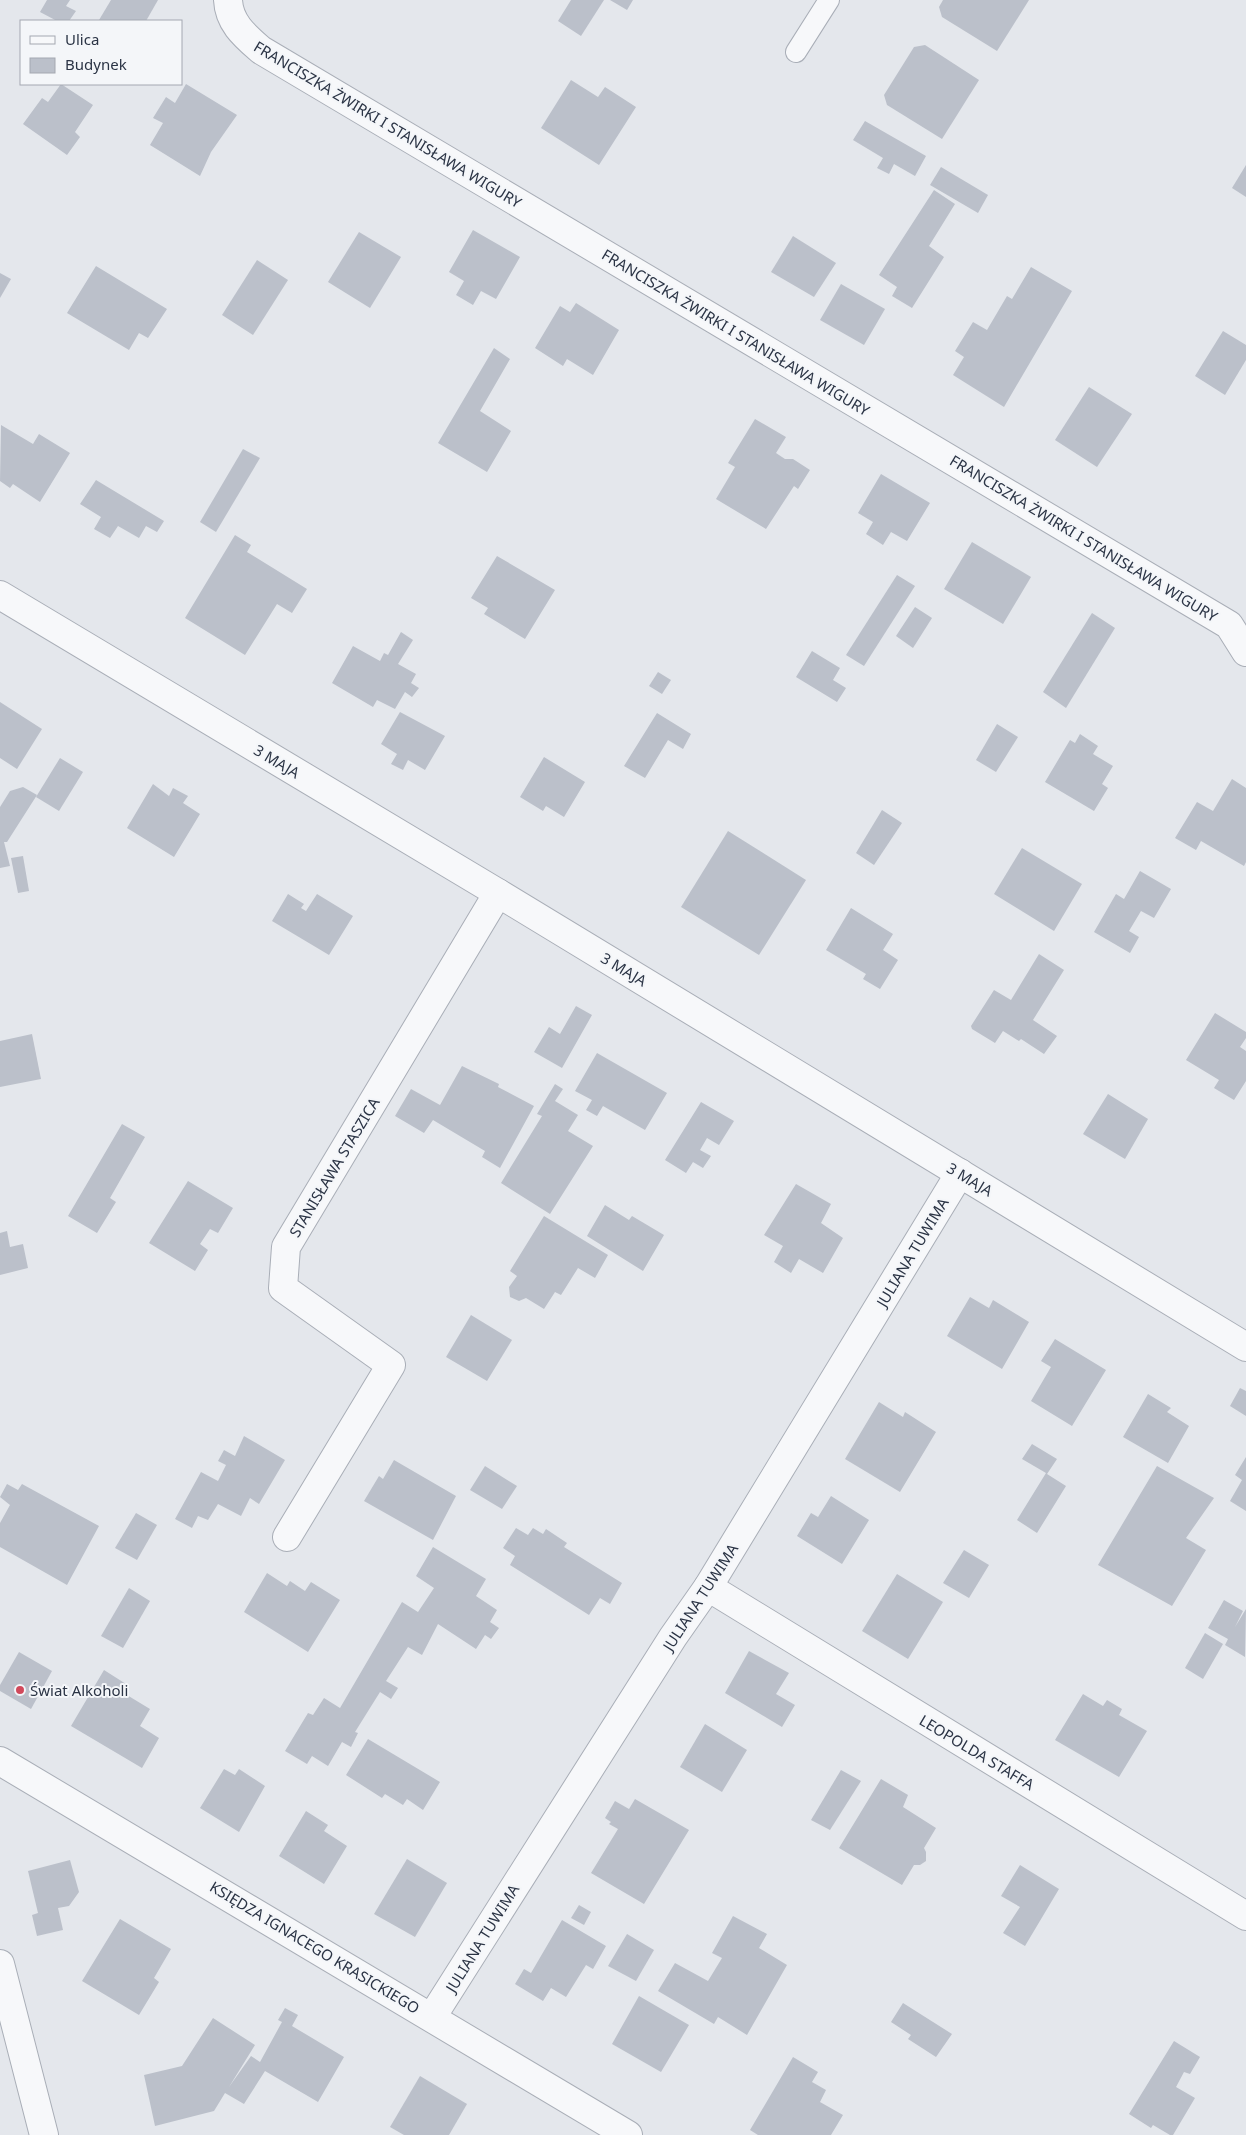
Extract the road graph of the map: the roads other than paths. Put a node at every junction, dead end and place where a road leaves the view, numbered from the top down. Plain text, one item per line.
1 (829, 0) edge
2 (228, 4) edge
3 (796, 52) dead end
4 (0, 594) edge
5 (1246, 652) edge
6 (498, 893) junction
7 (960, 1173) junction
8 (1246, 1347) edge
9 (287, 1537) dead end
10 (708, 1587) junction
11 (0, 1761) edge
12 (1246, 1916) edge
13 (0, 1964) edge
14 (432, 2017) junction
15 (44, 2135) edge
16 (628, 2135) edge

1 - 3 lane
2 - 5 street, FRANCISZKA ŻWIRKI I STANISŁAWA WIGURY
4 - 6 street, 3 MAJA
6 - 7 street, 3 MAJA
6 - 9 street, STANISŁAWA STASZICA
7 - 8 street, 3 MAJA
7 - 10 street, JULIANA TUWIMA
10 - 12 street, LEOPOLDA STAFFA
10 - 14 street, JULIANA TUWIMA
11 - 14 street, KSIĘDZA IGNACEGO KRASICKIEGO
13 - 15 street
14 - 16 street, KSIĘDZA IGNACEGO KRASICKIEGO

